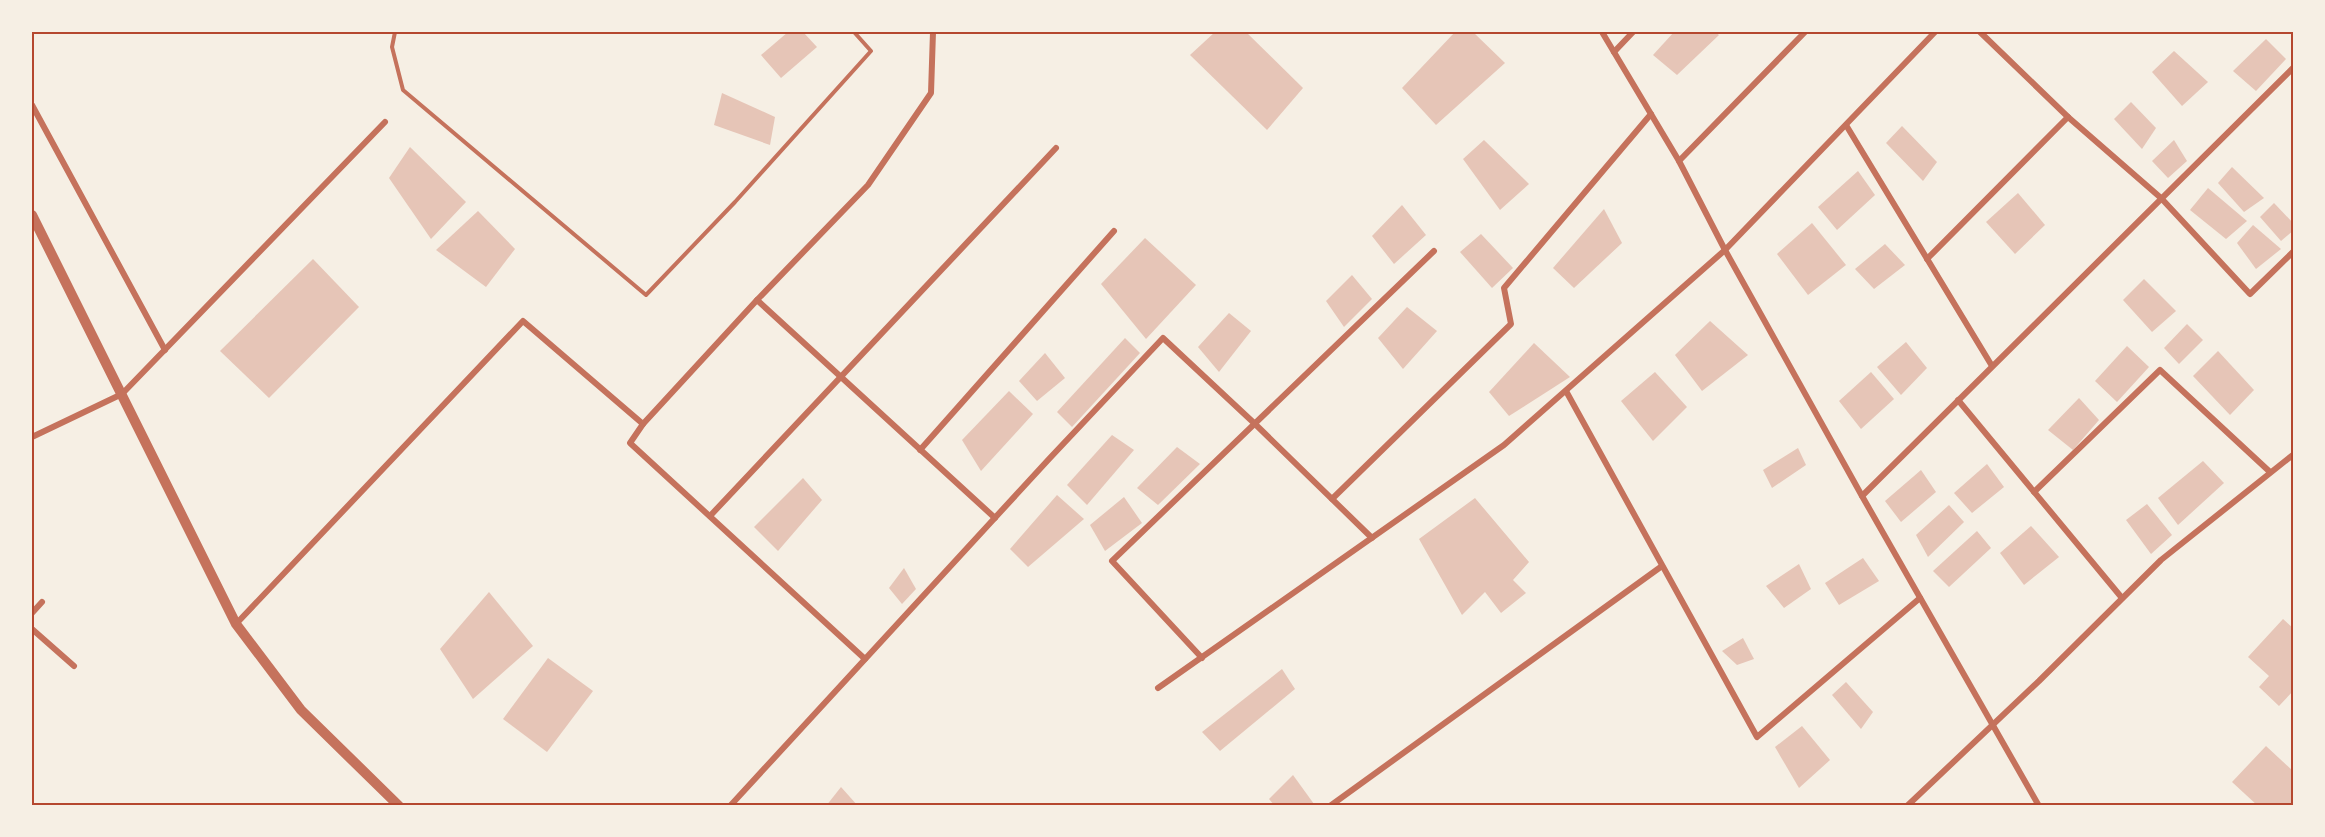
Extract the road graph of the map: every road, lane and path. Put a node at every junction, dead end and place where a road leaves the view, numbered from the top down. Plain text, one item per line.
1 (395, 32) edge
2 (854, 32) edge
3 (933, 32) edge
4 (1602, 32) edge
5 (1632, 32) edge
6 (1805, 32) edge
7 (1935, 32) edge
8 (1980, 32) edge
9 (1614, 52) junction
10 (2294, 67) edge
11 (32, 105) edge
12 (1650, 114) junction
13 (2068, 117) junction
14 (385, 122) dead end
15 (1846, 125) junction
16 (1056, 148) dead end
17 (1679, 162) junction
18 (2161, 198) junction
19 (33, 223) edge
20 (1114, 231) dead end
21 (1725, 250) junction
22 (1434, 251) dead end
23 (2294, 251) edge
24 (1928, 260) junction
25 (757, 300) junction
26 (165, 350) junction
27 (1992, 366) junction
28 (841, 377) junction
29 (1566, 391) junction
30 (122, 394) junction
31 (1958, 400) junction
32 (1254, 423) junction
33 (643, 424) junction
34 (32, 437) edge
35 (920, 450) junction
36 (2294, 454) edge
37 (2270, 472) junction
38 (2034, 492) junction
39 (1862, 496) junction
40 (1332, 499) junction
41 (710, 516) junction
42 (995, 518) junction
43 (1372, 538) junction
44 (1662, 566) junction
45 (1920, 598) junction
46 (2122, 598) junction
47 (42, 602) dead end
48 (32, 613) edge
49 (236, 624) junction
50 (32, 629) edge
51 (1202, 658) junction
52 (865, 659) junction
53 (74, 666) dead end
54 (1158, 688) dead end
55 (1992, 725) junction
56 (399, 806) edge
57 (730, 806) edge
58 (1330, 806) edge
59 (1907, 806) edge
60 (2039, 806) edge

1 - 2 lane
3 - 25 street
4 - 9 street
5 - 9 street
6 - 17 street
7 - 15 street
8 - 13 street
9 - 12 street
10 - 18 street
11 - 26 street
12 - 17 street
12 - 40 street
13 - 18 street
13 - 24 street
14 - 26 street
15 - 21 street
15 - 24 street
16 - 28 street
17 - 21 street
18 - 23 street
18 - 27 street
19 - 30 street
20 - 35 street
21 - 29 street
21 - 39 street
22 - 32 street
24 - 27 street
25 - 28 street
25 - 33 street
26 - 30 street
27 - 31 street
28 - 35 street
28 - 41 street
29 - 43 street
29 - 44 street
30 - 34 street
30 - 49 street
31 - 38 street
31 - 39 street
32 - 40 street
32 - 42 street
32 - 51 street
33 - 41 street
33 - 49 street
35 - 42 street
36 - 37 street
37 - 38 street
37 - 46 street
38 - 46 street
39 - 45 street
40 - 43 street
41 - 52 street
42 - 52 street
43 - 51 street
44 - 45 street
44 - 58 street
45 - 55 street
46 - 55 street
47 - 48 street
49 - 56 street
50 - 53 street
51 - 54 street
52 - 57 street
55 - 59 street
55 - 60 street

